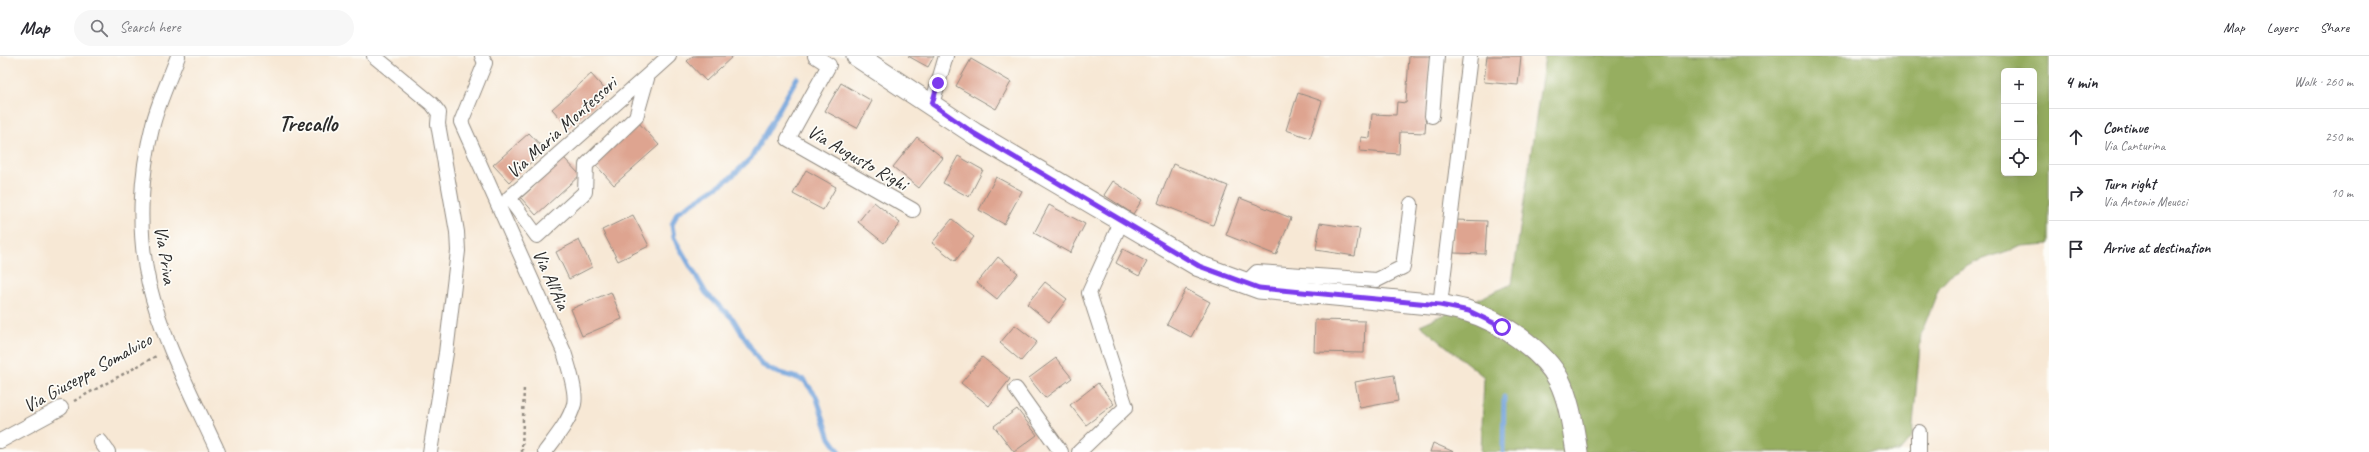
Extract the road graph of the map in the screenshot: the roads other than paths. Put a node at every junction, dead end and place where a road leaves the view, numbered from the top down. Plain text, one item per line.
1 (178, 56) edge
2 (374, 56) edge
3 (482, 56) edge
4 (669, 56) edge
5 (815, 56) edge
6 (857, 56) edge
7 (946, 56) edge
8 (1437, 56) edge
9 (1470, 56) edge
10 (648, 74) junction
11 (932, 104) junction
12 (1432, 116) dead end
13 (1411, 204) dead end
14 (913, 210) dead end
15 (1122, 220) junction
16 (1246, 283) junction
17 (1440, 305) junction
18 (1016, 389) dead end
19 (62, 408) road end
20 (1919, 432) dead end
21 (0, 441) edge
22 (218, 452) edge
23 (430, 452) edge
24 (545, 452) edge
25 (1061, 452) edge
26 (1079, 452) edge
27 (1577, 452) edge
28 (1919, 452) edge

1 - 22 street, Via Priva
2 - 23 street
3 - 24 street, Via All'Aia
4 - 10 street, Via Maria Montessori
5 - 14 street, Via Augusto Righi
6 - 11 main road
7 - 11 street
8 - 12 street
9 - 17 street
10 - 10 street, Via Maria Montessori
11 - 15 main road
13 - 16 street
15 - 16 main road
15 - 26 street
16 - 17 main road
17 - 27 main road
18 - 25 street
19 - 21 street, Via Giuseppe Somalvico
20 - 28 street

